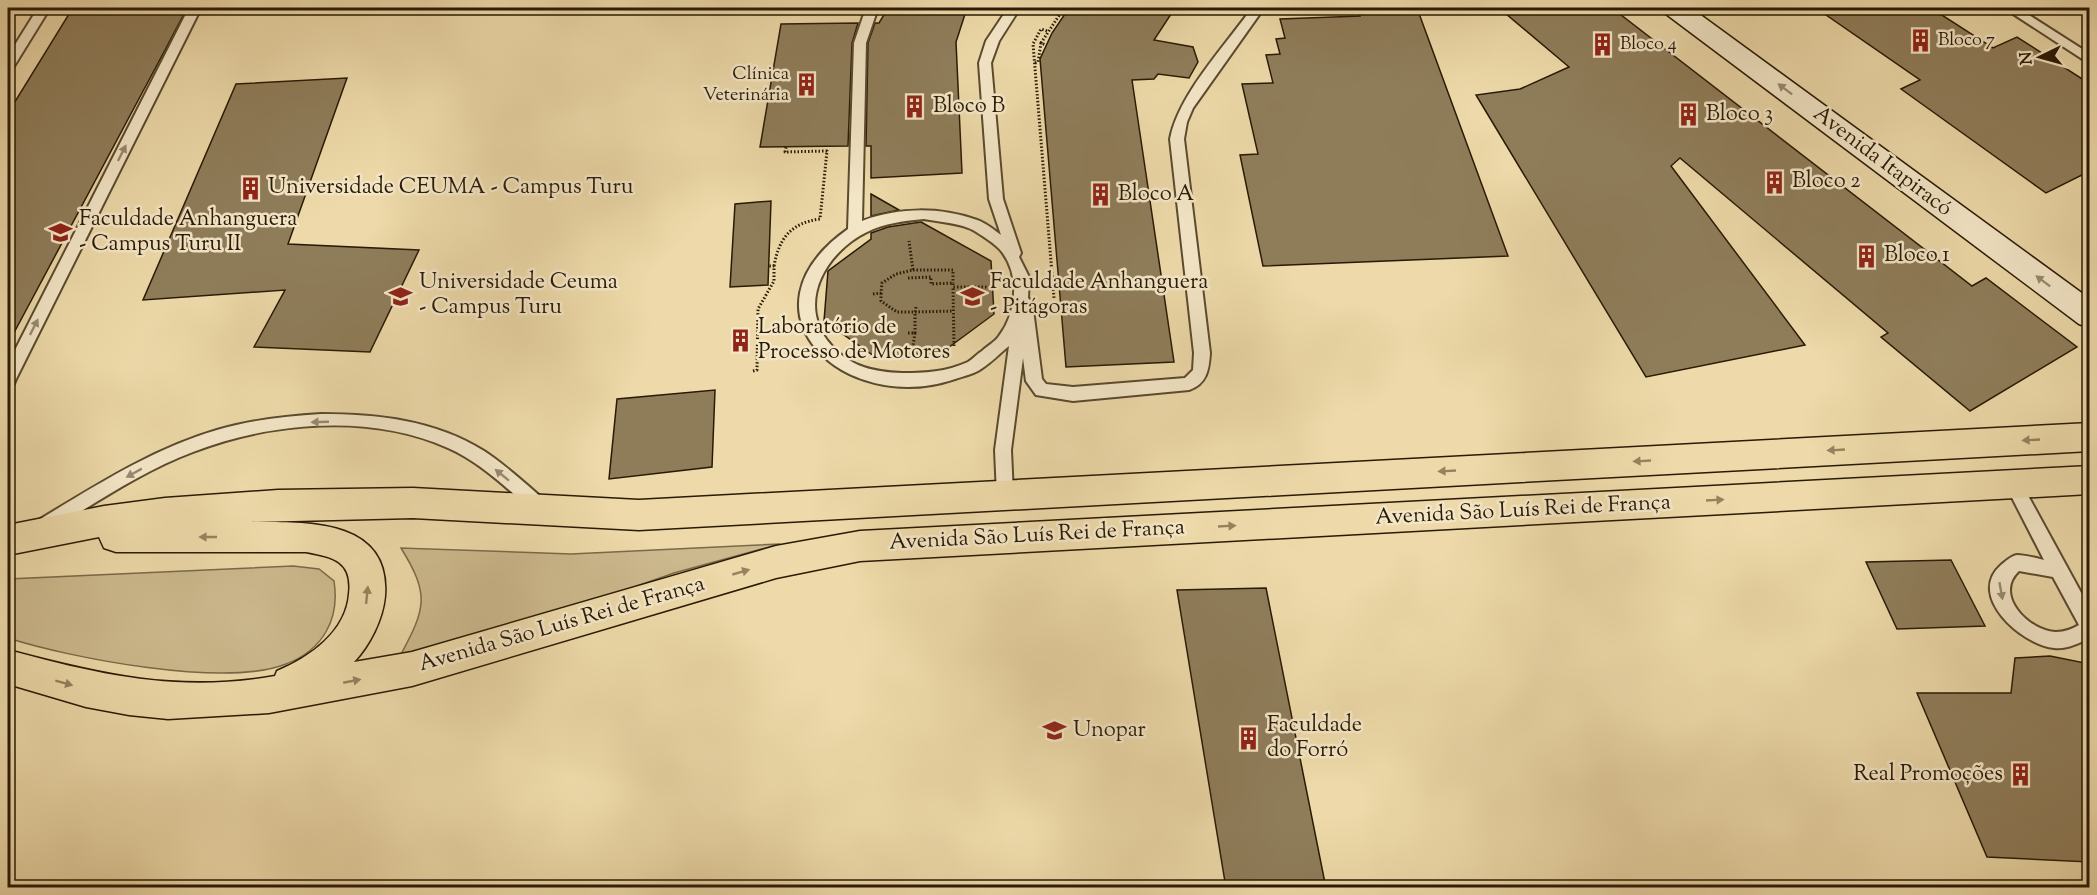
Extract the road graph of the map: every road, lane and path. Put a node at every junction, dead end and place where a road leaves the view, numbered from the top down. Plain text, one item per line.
1 (44, 8) edge
2 (195, 8) edge
3 (872, 8) edge
4 (1014, 8) edge
5 (1064, 8) edge
6 (1675, 8) edge
7 (2010, 8) edge
8 (1253, 15) dead end
9 (1047, 31) junction
10 (1041, 44) junction
11 (1046, 45) dead end
12 (2090, 60) edge
13 (1035, 63) junction
14 (8, 66) edge
15 (786, 147) dead end
16 (855, 231) junction
17 (903, 242) dead end
18 (769, 266) dead end
19 (774, 266) junction
20 (1020, 269) junction
21 (913, 270) junction
22 (908, 278) dead end
23 (953, 285) junction
24 (998, 287) dead end
25 (881, 293) junction
26 (873, 294) dead end
27 (1054, 301) dead end
28 (1023, 302) junction
29 (916, 310) junction
30 (953, 311) junction
31 (2090, 316) edge
32 (908, 333) dead end
33 (915, 333) junction
34 (954, 346) dead end
35 (911, 360) dead end
36 (753, 371) dead end
37 (8, 379) edge
38 (2090, 437) edge
39 (2090, 480) edge
40 (2013, 484) junction
41 (1005, 495) junction
42 (547, 512) junction
43 (16, 538) edge
44 (2059, 570) junction
45 (2090, 628) edge
46 (8, 667) edge
47 (252, 697) junction

1 - 14 lane
37 -> 2 lane
3 - 16 lane
4 - 20 lane
5 - 9 path
31 -> 6 main road, Avenida Itapiracó
7 - 12 lane
8 - 28 lane
9 - 10 path
9 - 13 path
10 - 11 path
10 - 13 path
13 - 27 path
15 - 19 path
16 - 20 lane
16 - 28 lane
17 - 21 path
18 - 19 path
19 - 36 path
20 - 28 lane
21 - 23 path
21 - 25 path
22 - 23 path
23 - 24 path
23 - 30 path
25 - 26 path
25 - 29 path
28 - 41 lane
29 - 30 path
29 - 33 path
30 - 34 path
32 - 33 path
33 - 35 path
38 -> 41 main road, Avenida São Luís Rei de França
39 - 40 main road, Avenida São Luís Rei de França
40 - 44 lane
47 -> 40 main road, Avenida São Luís Rei de França
41 - 42 main road, Avenida São Luís Rei de França
42 - 43 main road, Avenida São Luís Rei de França
42 -> 43 lane
47 -> 43 main road
44 - 45 lane
44 -> 45 lane
46 -> 47 main road, Avenida São Luís Rei de França

